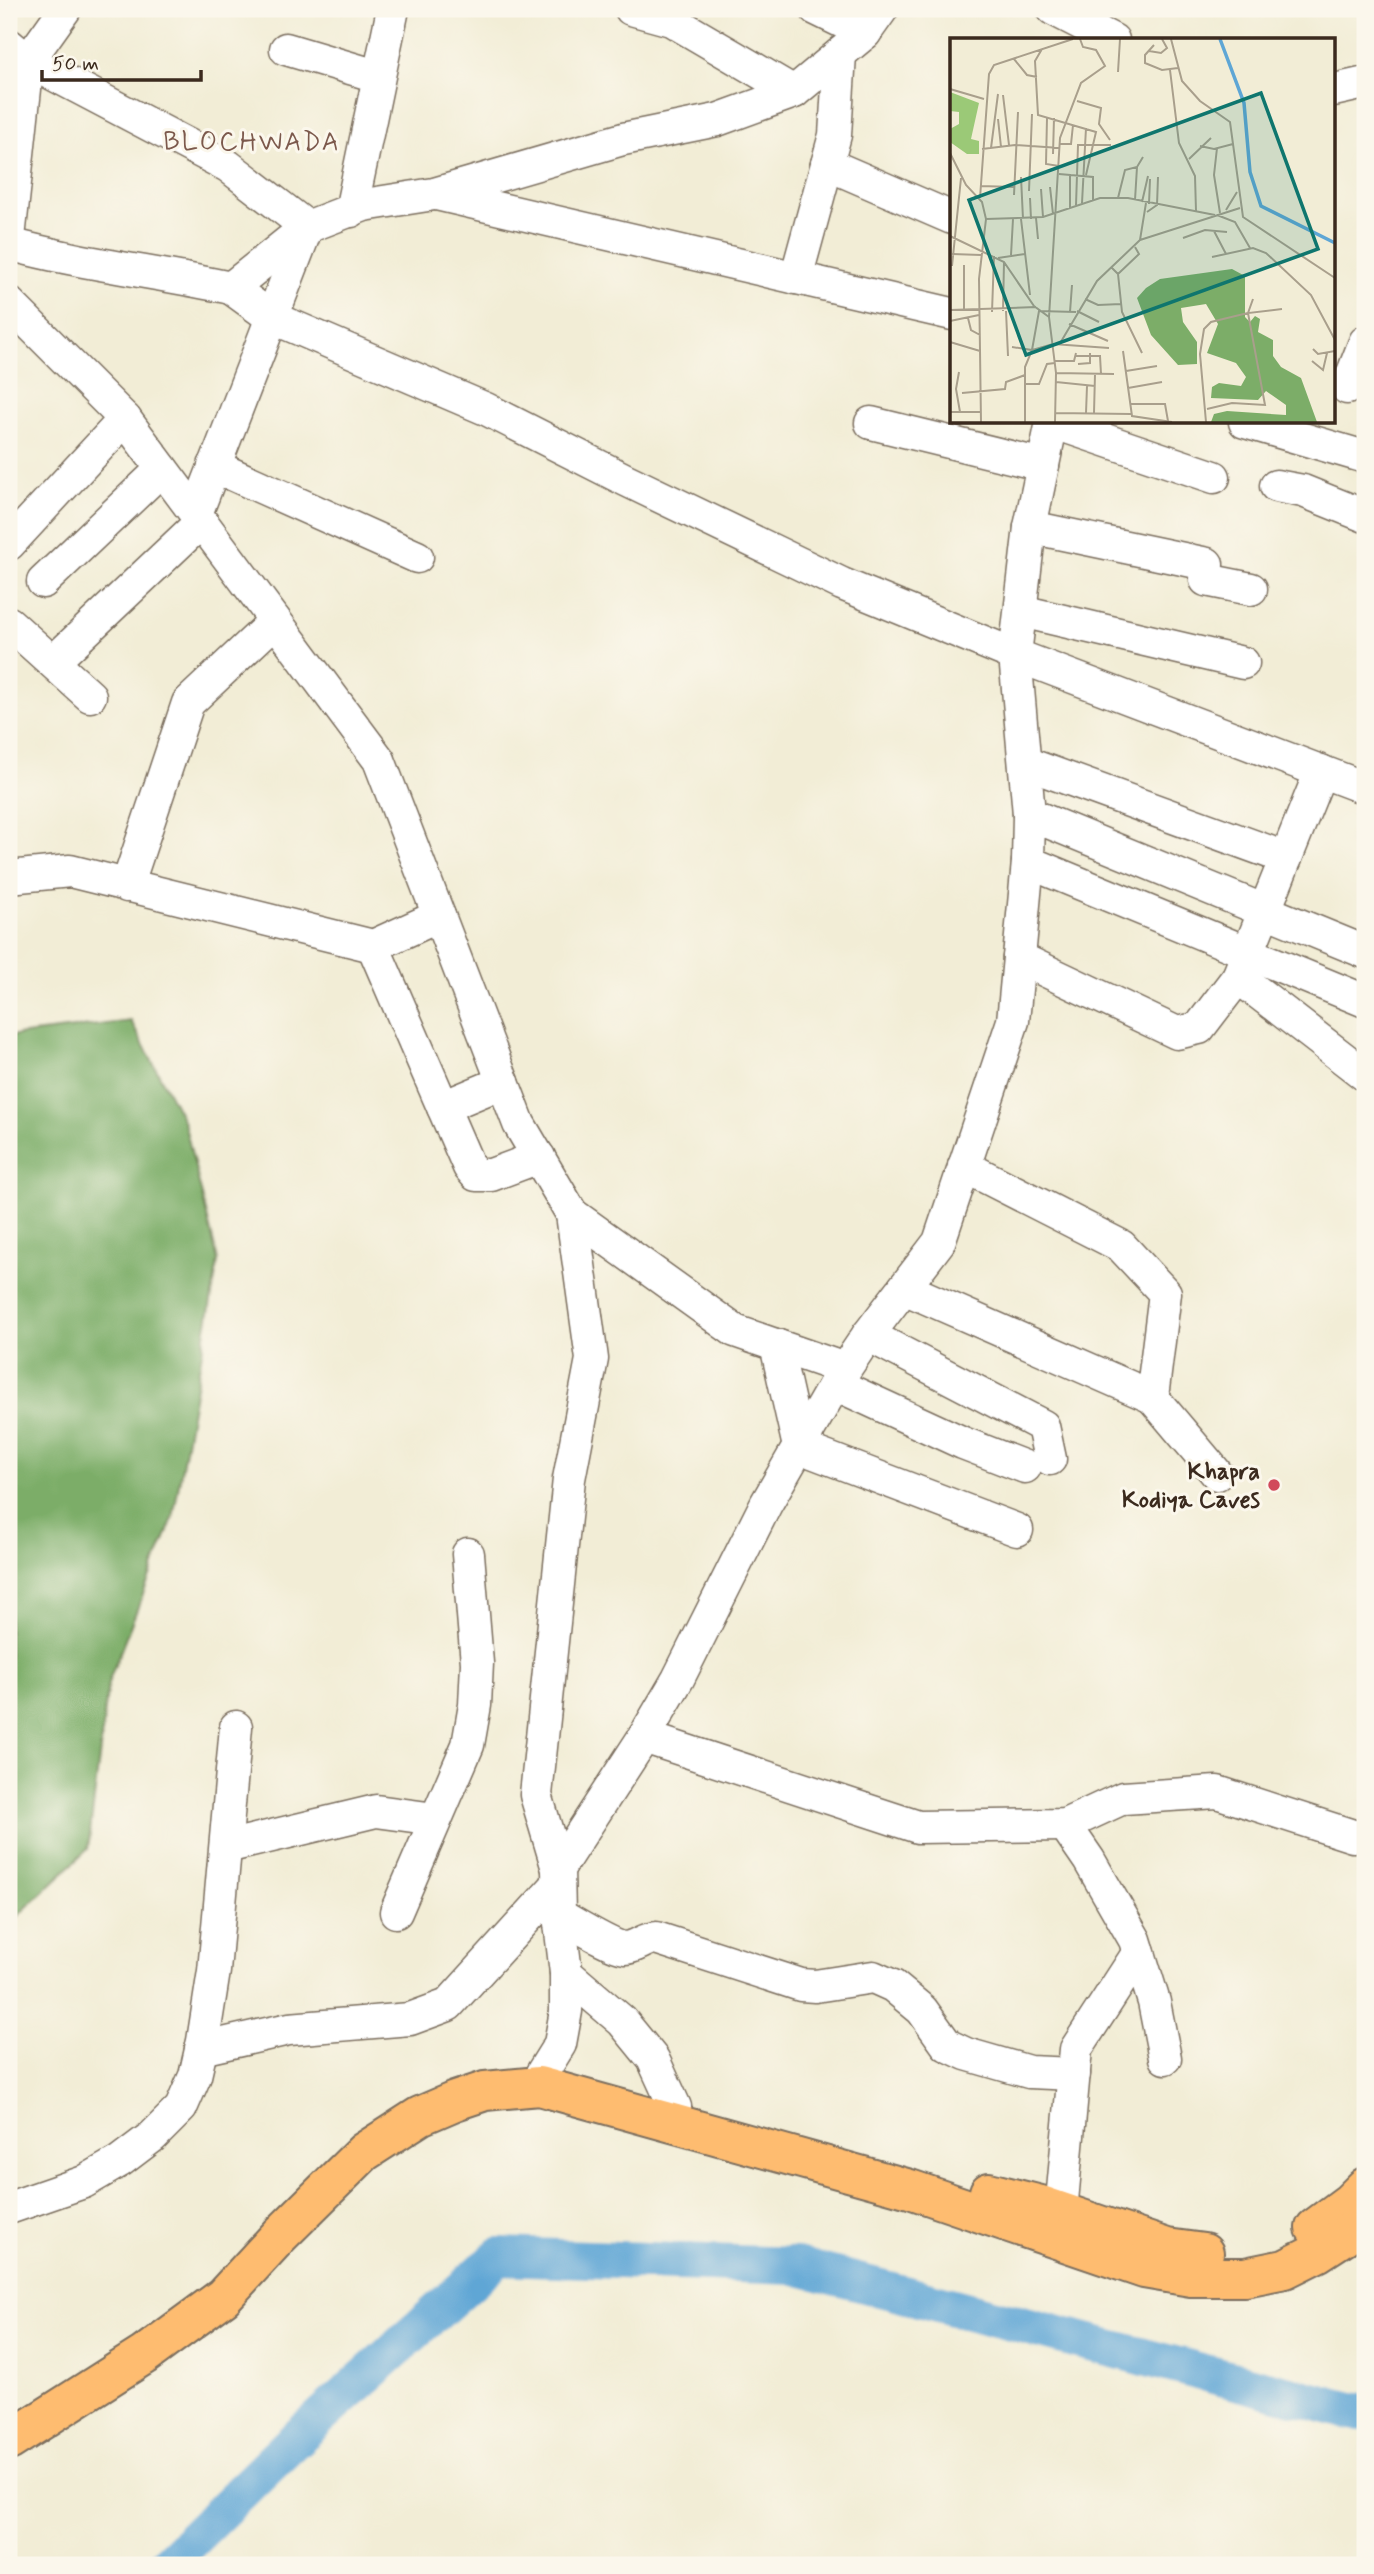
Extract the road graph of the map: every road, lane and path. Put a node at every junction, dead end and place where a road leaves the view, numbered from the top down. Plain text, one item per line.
1 (65, 9) edge
2 (393, 9) edge
3 (631, 9) edge
4 (816, 9) edge
5 (1053, 9) edge
6 (873, 21) edge
7 (1108, 38) edge
8 (286, 49) dead end
9 (18, 53) edge
10 (840, 54) junction
11 (377, 76) junction
12 (794, 92) junction
13 (827, 164) junction
14 (435, 194) junction
15 (351, 211) junction
16 (950, 217) edge
17 (307, 227) junction
18 (9, 239) edge
19 (9, 244) edge
20 (796, 278) junction
21 (232, 288) junction
22 (9, 303) edge
23 (950, 314) edge
24 (271, 317) junction
25 (1365, 342) edge
26 (1349, 389) edge
27 (124, 419) junction
28 (871, 423) dead end
29 (1052, 424) edge
30 (1058, 424) edge
31 (1252, 424) edge
32 (1365, 457) edge
33 (1043, 465) junction
34 (214, 466) junction
35 (162, 470) junction
36 (1214, 477) dead end
37 (1276, 486) dead end
38 (1365, 516) edge
39 (198, 518) junction
40 (1030, 527) junction
41 (9, 544) edge
42 (417, 557) dead end
43 (43, 582) dead end
44 (1251, 589) dead end
45 (1021, 611) junction
46 (275, 621) junction
47 (9, 623) edge
48 (1015, 655) junction
49 (53, 662) junction
50 (1243, 663) dead end
51 (90, 696) dead end
52 (1025, 763) junction
53 (1321, 771) junction
54 (1365, 788) edge
55 (1029, 814) junction
56 (1286, 858) junction
57 (1028, 862) junction
58 (9, 877) edge
59 (127, 886) junction
60 (1264, 912) junction
61 (439, 916) junction
62 (373, 946) junction
63 (1365, 952) edge
64 (1019, 958) junction
65 (1243, 965) junction
66 (1365, 1001) edge
67 (1365, 1075) edge
68 (503, 1082) junction
69 (443, 1107) junction
70 (539, 1157) junction
71 (964, 1166) junction
72 (572, 1214) junction
73 (904, 1289) junction
74 (868, 1335) junction
75 (776, 1345) junction
76 (840, 1376) junction
77 (1152, 1397) junction
78 (799, 1447) junction
79 (1217, 1474) dead end
80 (1017, 1530) dead end
81 (468, 1554) dead end
82 (236, 1727) dead end
83 (644, 1737) junction
84 (435, 1819) junction
85 (1065, 1825) junction
86 (1365, 1836) edge
87 (226, 1847) junction
88 (558, 1876) junction
89 (396, 1912) dead end
90 (559, 1915) junction
91 (1139, 1952) junction
92 (566, 1973) junction
93 (201, 2049) junction
94 (1165, 2058) dead end
95 (1074, 2074) junction
96 (540, 2079) junction
97 (675, 2107) junction
98 (1365, 2187) edge
99 (9, 2208) edge
100 (1061, 2212) junction
101 (1365, 2222) edge
102 (214, 2292) junction
103 (9, 2416) edge
104 (9, 2441) edge

1 - 9 street
2 - 11 street
3 - 12 street
4 - 6 street
5 - 7 street
6 - 10 street
8 - 11 street
9 - 17 street
9 - 18 street
10 - 12 street
10 - 13 street
11 - 15 street
12 - 14 street
13 - 16 street
13 - 20 street
14 - 15 street
14 - 20 street
15 - 17 street
17 - 21 street
17 - 24 street
19 - 21 street
20 - 23 street
21 - 24 street
22 - 27 street
24 - 34 street
24 - 48 street
25 - 26 street
27 - 35 street
27 - 41 street
28 - 33 street
29 - 33 street
30 - 36 street
31 - 32 street
33 - 40 street
34 - 39 street
34 - 42 street
35 - 39 street
35 - 43 street
37 - 38 street
39 - 46 street
39 - 49 street
40 - 44 street
40 - 45 street
45 - 48 street
45 - 50 street
46 - 59 street
46 - 61 street
47 - 49 street
48 - 52 street
48 - 53 street
49 - 51 street
52 - 55 street
52 - 56 street
53 - 54 street
53 - 56 street
55 - 57 street
55 - 60 street
56 - 60 street
57 - 64 street
57 - 65 street
58 - 59 street
59 - 62 street
60 - 63 street
60 - 65 street
61 - 62 street
61 - 68 street
62 - 69 street
64 - 65 street
64 - 71 street
65 - 66 street
65 - 67 street
68 - 69 street
68 - 70 street
69 - 70 street
70 - 72 street
71 - 73 street
71 - 77 street
72 - 75 street
72 - 88 street
73 - 74 street
73 - 77 street
74 - 76 street
74 - 76 street
75 - 76 street
75 - 78 street
76 - 78 street
77 - 79 street
78 - 80 street
78 - 83 street
81 - 84 street
82 - 87 street
83 - 85 street
83 - 88 street
84 - 87 street
84 - 89 street
85 - 86 street
85 - 91 street
87 - 93 street
88 - 90 street
88 - 93 street
90 - 92 street
90 - 95 street
91 - 94 street
91 - 95 street
92 - 96 street
92 - 97 street
93 - 99 street
95 - 100 street
96 - 97 main road
96 - 101 main road
96 - 102 main road
97 - 100 main road
98 - 100 main road
102 - 103 main road
102 - 104 main road

